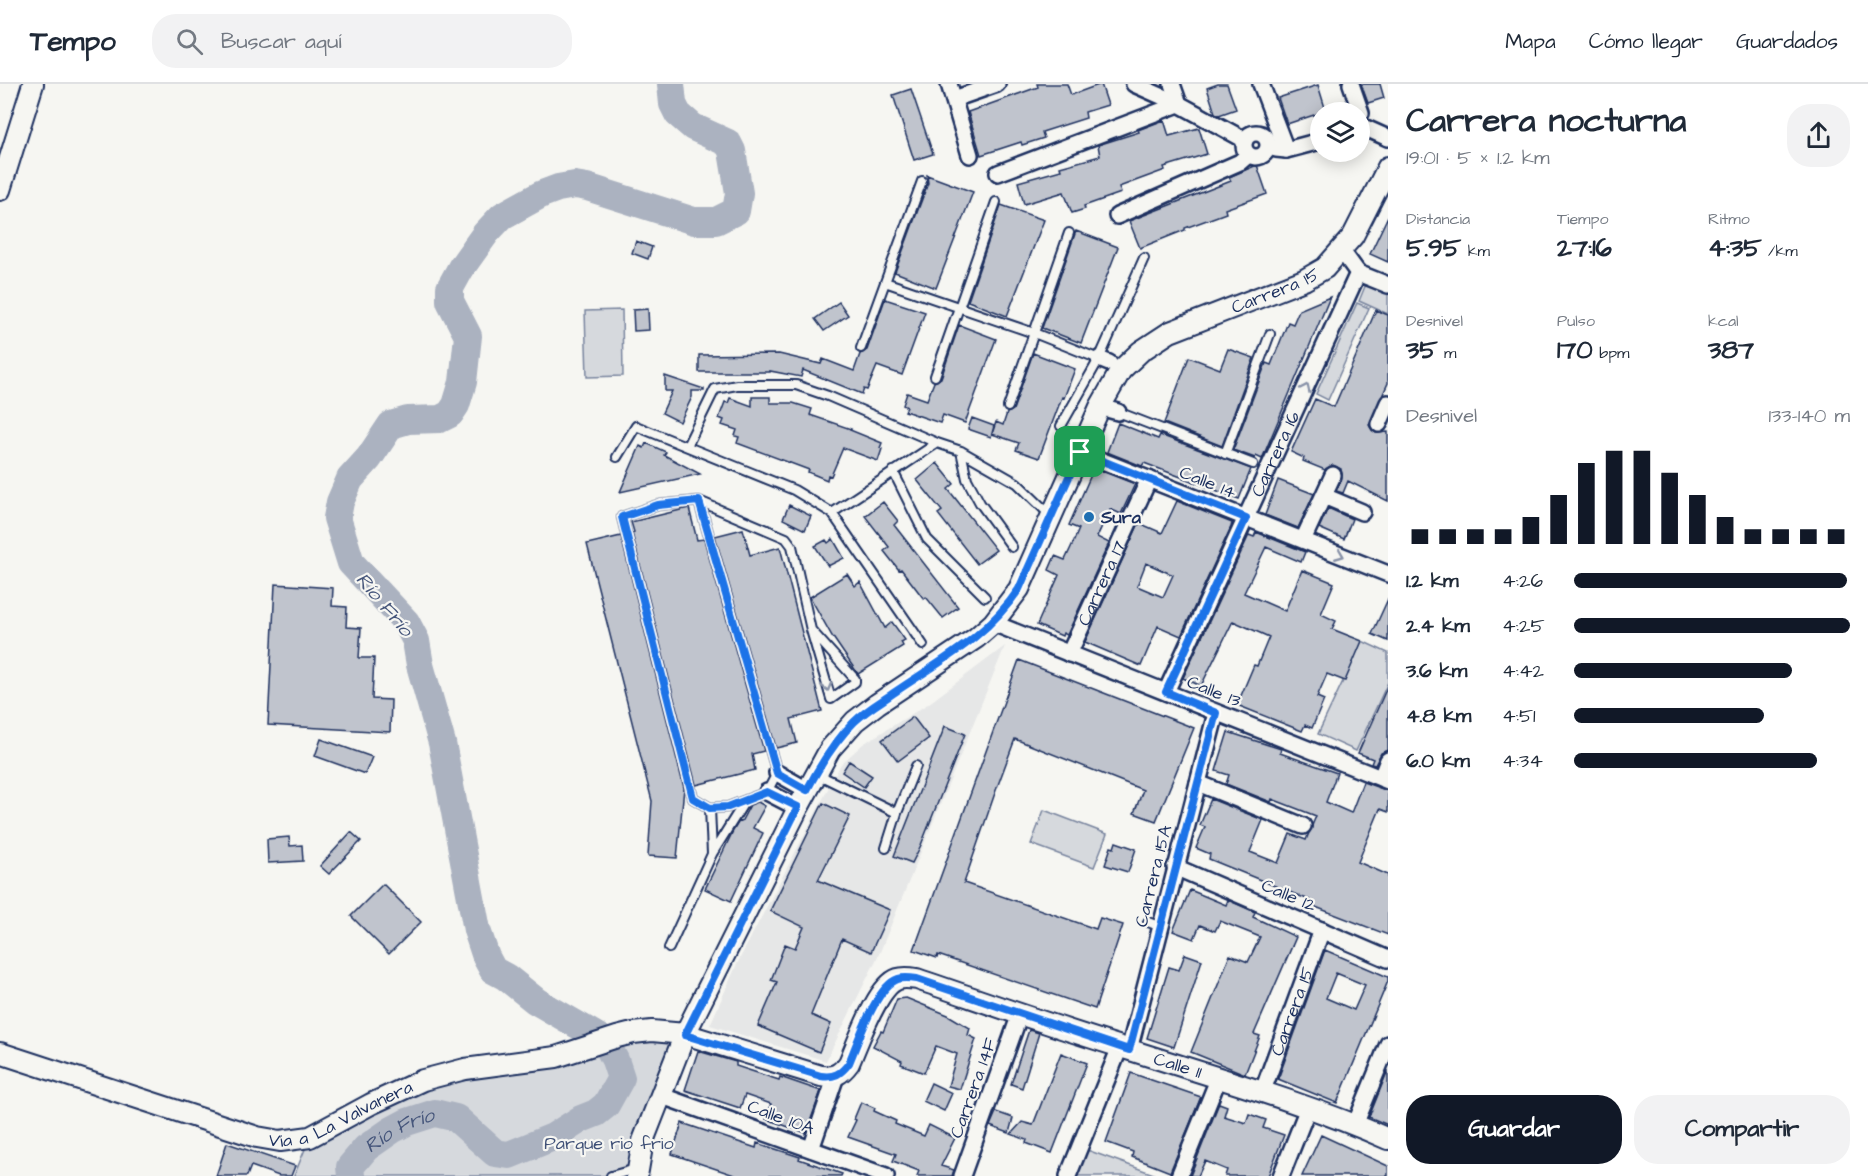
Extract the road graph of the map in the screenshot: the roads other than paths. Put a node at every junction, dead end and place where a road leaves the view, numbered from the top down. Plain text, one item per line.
1 (33, 84) edge
2 (949, 84) edge
3 (997, 84) edge
4 (1134, 84) edge
5 (1172, 84) edge
6 (1261, 84) edge
7 (1352, 84) edge
8 (954, 99) junction
9 (1358, 102) edge
10 (1179, 104) junction
11 (1370, 130) edge
12 (1388, 138) edge
13 (1310, 144) edge
14 (1246, 147) junction
15 (1286, 150) junction
16 (970, 155) dead end
17 (1388, 166) edge
18 (998, 173) dead end
19 (2, 178) edge
20 (922, 182) dead end
21 (996, 202) dead end
22 (1117, 216) dead end
23 (1070, 233) dead end
24 (1342, 251) junction
25 (1144, 258) dead end
26 (1358, 273) junction
27 (885, 282) junction
28 (1388, 285) edge
29 (958, 306) junction
30 (1034, 333) junction
31 (1270, 334) dead end
32 (861, 348) dead end
33 (1110, 364) junction
34 (935, 376) dead end
35 (1388, 403) edge
36 (1008, 407) dead end
37 (1109, 410) junction
38 (1379, 424) dead end
39 (1060, 426) dead end
40 (937, 443) junction
41 (687, 447) junction
42 (961, 451) junction
43 (1080, 452) junction
44 (1225, 453) junction
45 (618, 457) dead end
46 (1253, 464) dead end
47 (893, 471) junction
48 (1333, 475) dead end
49 (1149, 479) junction
50 (1324, 496) junction
51 (699, 501) junction
52 (1362, 512) dead end
53 (832, 513) junction
54 (1051, 516) junction
55 (1246, 518) junction
56 (1303, 540) junction
57 (1012, 547) dead end
58 (1388, 574) edge
59 (985, 597) dead end
60 (993, 623) junction
61 (812, 630) junction
62 (923, 645) dead end
63 (1070, 654) junction
64 (1166, 692) junction
65 (1216, 713) junction
66 (1388, 760) edge
67 (916, 766) dead end
68 (777, 773) junction
69 (1385, 780) edge
70 (1198, 783) junction
71 (807, 790) junction
72 (767, 792) junction
73 (746, 800) junction
74 (710, 808) junction
75 (897, 813) junction
76 (1303, 826) dead end
77 (886, 848) dead end
78 (712, 854) junction
79 (1175, 867) junction
80 (1322, 930) junction
81 (669, 948) dead end
82 (1388, 958) edge
83 (1020, 1014) junction
84 (685, 1035) junction
85 (1388, 1044) edge
86 (1124, 1049) junction
87 (0, 1053) edge
88 (836, 1076) junction
89 (1219, 1077) junction
90 (1262, 1093) junction
91 (662, 1096) junction
92 (1308, 1108) junction
93 (1355, 1125) junction
94 (1388, 1140) edge
95 (811, 1149) junction
96 (637, 1172) edge
97 (611, 1176) edge
98 (886, 1176) edge
99 (962, 1176) edge
100 (1068, 1176) edge
101 (1179, 1176) edge
102 (1281, 1176) edge

1 - 19 street
2 - 8 street
3 - 8 street
4 - 10 street
5 - 10 street
6 - 15 street
7 - 9 street
8 - 16 street
10 - 14 street
10 - 18 street
11 - 12 street
13 - 15 street
14 - 15 street
14 - 22 street
17 - 24 street, Carrera 15
20 - 27 lane
21 - 29 lane
23 - 30 lane
24 - 26 street
24 - 33 street, Carrera 15
25 - 33 lane
26 - 28 street
55 -> 26 street, Carrera 16
27 - 29 lane
27 - 32 lane
29 - 30 lane
29 - 34 lane
30 - 33 lane
30 - 36 lane
31 - 44 lane
33 - 37 street, Carrera 15
33 - 39 lane
35 - 38 street
37 - 43 street, Carrera 15
37 - 44 lane
40 - 41 lane
40 - 42 lane
40 - 47 lane
41 - 45 lane
41 - 53 lane
42 - 54 lane
42 - 57 lane
43 - 49 street, Calle 14
43 - 54 street, Carrera 15
44 - 46 lane
47 - 53 lane
47 - 59 lane
48 - 50 street
49 - 55 street, Calle 14
49 - 63 street, Carrera 17
50 - 52 street
50 - 56 street
51 - 61 lane
51 - 68 lane
51 - 74 lane
53 - 62 lane
54 - 60 street, Carrera 15
55 - 56 street, Calle 14
55 - 64 street, Carrera 16
56 -> 58 street, Calle 14
60 - 63 street, Calle 13
60 - 71 street, Carrera 15
61 -> 61 lane
63 - 64 street, Calle 13
64 - 65 street, Calle 13
65 - 69 street, Calle 13
65 - 70 street, Carrera 15A
66 - 69 street
67 - 75 lane
68 - 71 street
68 - 72 lane
70 - 76 street
70 - 79 street, Carrera 15A
71 - 72 street
71 - 75 lane
71 - 84 street, Carrera 15
72 - 73 lane
73 - 74 lane
73 - 78 lane
74 - 78 lane
75 - 77 lane
78 - 81 lane
79 - 80 street, Calle 12
79 - 86 street, Carrera 15A
80 - 82 street, Calle 12
80 - 90 street, Carrera 15
83 - 86 street, Calle 11
83 - 88 street, Calle 11
83 - 99 street, Carrera 14F
84 - 87 street, Vía a La Valvanera
84 - 88 street, Vía a La Valvanera
84 - 91 street
85 - 93 street
86 - 89 street, Calle 11
86 - 100 street, Carrera 15A
88 - 95 street
89 - 90 street, Calle 11
89 - 101 street
90 - 92 street, Calle 11
91 - 95 street, Calle 10A
91 - 96 street
92 - 93 street, Calle 11
92 - 102 street
93 - 94 street, Calle 11
95 - 98 street, Calle 10A
96 - 97 lane

